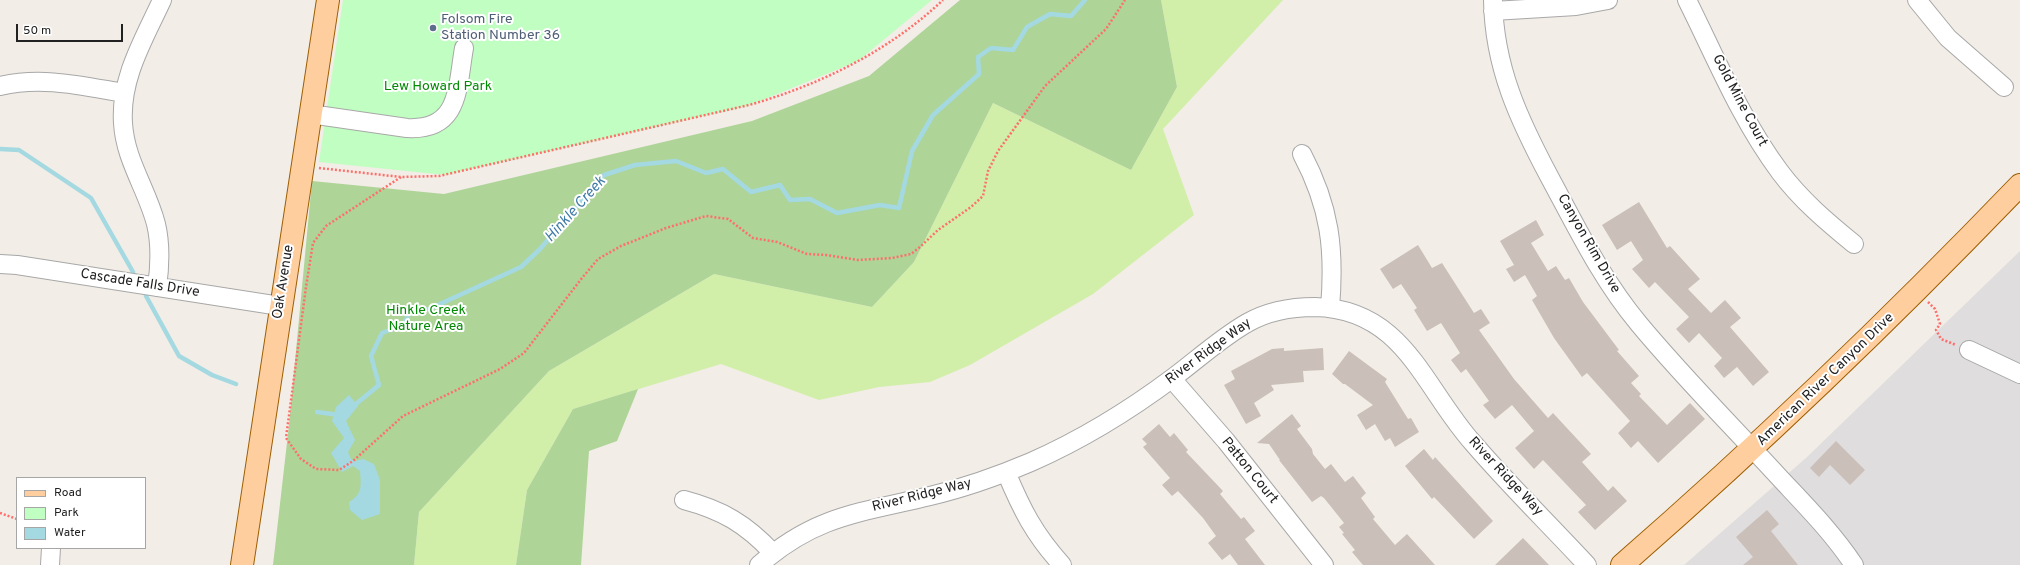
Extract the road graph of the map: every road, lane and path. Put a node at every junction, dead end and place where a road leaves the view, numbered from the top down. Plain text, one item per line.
1 (162, 0) edge
2 (328, 0) edge
3 (943, 0) edge
4 (1125, 0) edge
5 (1608, 0) edge
6 (1688, 0) edge
7 (1917, 0) edge
8 (1493, 6) edge
9 (464, 48) dead end
10 (0, 86) edge
11 (2004, 87) dead end
12 (124, 93) junction
13 (310, 114) junction
14 (1302, 154) dead end
15 (302, 167) junction
16 (401, 177) junction
17 (2020, 185) edge
18 (1854, 244) dead end
19 (0, 264) edge
20 (157, 287) junction
21 (1917, 291) junction
22 (280, 306) junction
23 (1330, 308) junction
24 (1969, 350) joint
25 (2020, 374) edge
26 (1172, 379) junction
27 (1753, 449) junction
28 (1006, 472) junction
29 (684, 500) dead end
30 (0, 513) edge
31 (16, 520) edge
32 (51, 549) edge
33 (773, 553) junction
34 (50, 565) edge
35 (242, 565) edge
36 (759, 565) edge
37 (1062, 565) edge
38 (1324, 565) edge
39 (1587, 565) edge
40 (1622, 565) edge
41 (1854, 565) edge

1 - 12 street
2 - 13 main road, Oak Avenue
3 - 16 path
4 - 16 path
5 - 8 street
6 - 18 street, Gold Mine Court
7 - 11 street
8 - 27 street, Canyon Rim Drive
9 - 13 street
10 - 12 street
12 - 20 street
13 - 15 main road, Oak Avenue
14 - 23 street
15 - 16 path
15 - 22 main road, Oak Avenue
17 - 21 main road, American River Canyon Drive
19 - 20 street, Cascade Falls Drive
20 - 22 street, Cascade Falls Drive
21 - 24 path
21 - 27 main road, American River Canyon Drive
22 - 35 main road, Oak Avenue
23 - 26 street, River Ridge Way
23 - 39 street, River Ridge Way
24 - 25 street
26 - 28 street, River Ridge Way
26 - 38 street, Patton Court
27 - 40 main road, American River Canyon Drive
27 - 41 street, Canyon Rim Drive
28 - 33 street, River Ridge Way
28 - 37 street
29 - 33 street
30 - 31 path
32 - 34 street
33 - 36 street, River Ridge Way

